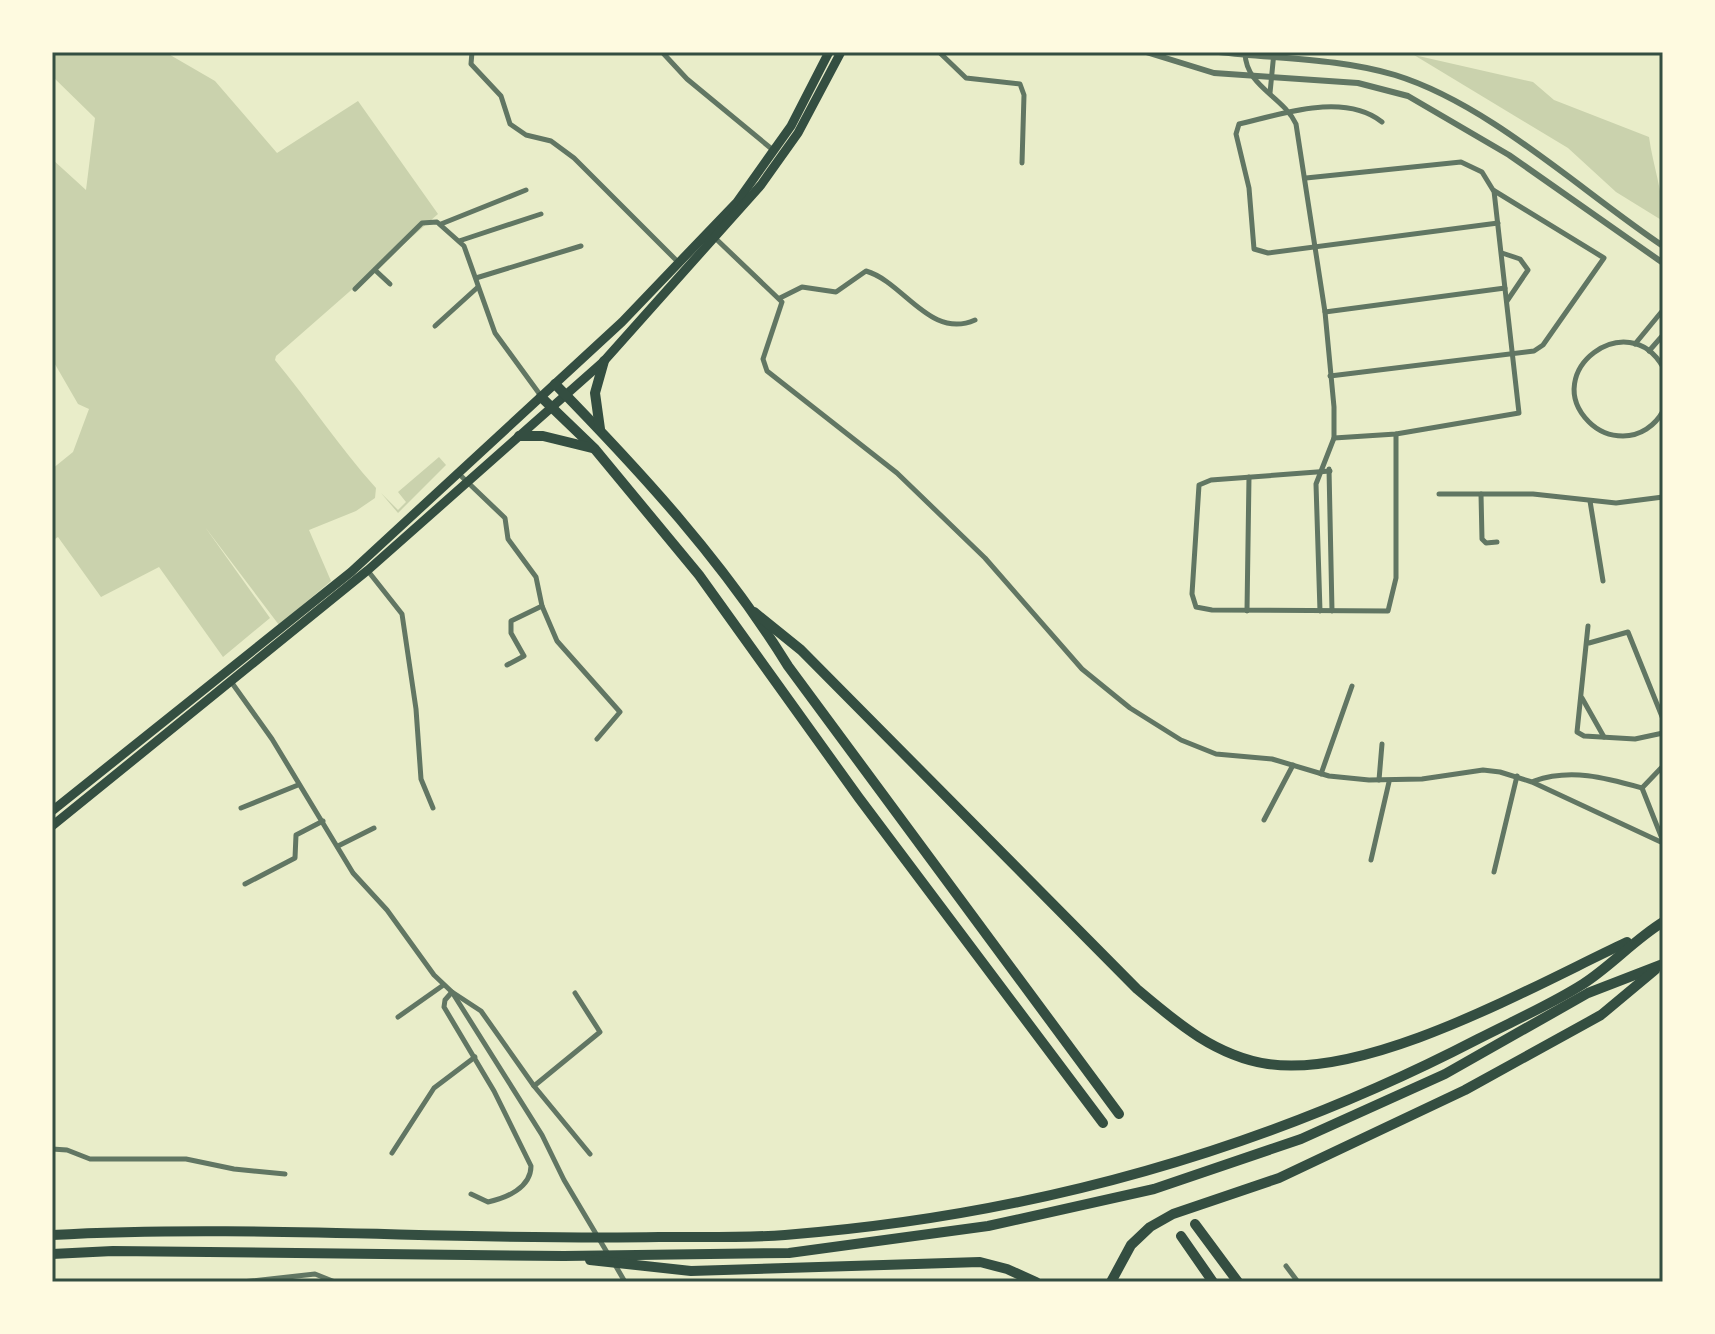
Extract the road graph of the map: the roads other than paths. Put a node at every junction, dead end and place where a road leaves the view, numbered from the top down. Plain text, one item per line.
1 (472, 52) edge
2 (662, 52) edge
3 (829, 52) edge
4 (841, 52) edge
5 (939, 52) edge
6 (1146, 52) edge
7 (1219, 52) edge
8 (1244, 54) edge
9 (1274, 55) edge
10 (1253, 78) junction
11 (1272, 79) junction
12 (1270, 94) junction
13 (1291, 114) junction
14 (1382, 122) dead end
15 (774, 151) junction
16 (1022, 163) dead end
17 (1306, 178) junction
18 (526, 190) dead end
19 (1493, 190) junction
20 (541, 214) dead end
21 (1498, 223) junction
22 (440, 224) junction
23 (712, 236) junction
24 (459, 241) junction
25 (581, 246) dead end
26 (1663, 246) edge
27 (1315, 248) junction
28 (1502, 253) junction
29 (1663, 263) edge
30 (683, 265) junction
31 (375, 270) junction
32 (476, 278) junction
33 (390, 284) dead end
34 (478, 287) junction
35 (1505, 288) junction
36 (355, 289) dead end
37 (780, 298) junction
38 (1507, 301) junction
39 (1663, 310) edge
40 (1325, 312) junction
41 (975, 320) dead end
42 (435, 326) dead end
43 (1663, 335) edge
44 (1635, 344) junction
45 (1649, 351) junction
46 (1513, 352) junction
47 (604, 361) junction
48 (1663, 367) edge
49 (1330, 376) junction
50 (555, 384) junction
51 (566, 395) junction
52 (541, 397) junction
53 (552, 408) junction
54 (1663, 411) edge
55 (1396, 434) junction
56 (519, 436) junction
57 (604, 436) junction
58 (1334, 438) junction
59 (594, 448) junction
60 (1325, 461) junction
61 (1330, 471) junction
62 (1319, 472) junction
63 (459, 473) junction
64 (1249, 477) junction
65 (468, 481) junction
66 (1439, 494) dead end
67 (1481, 494) junction
68 (1663, 497) edge
69 (1590, 501) junction
70 (1497, 542) dead end
71 (368, 570) junction
72 (1603, 581) dead end
73 (542, 606) junction
74 (1247, 611) junction
75 (1320, 611) junction
76 (1332, 611) junction
77 (754, 612) junction
78 (1588, 626) dead end
79 (1589, 643) junction
80 (507, 665) dead end
81 (232, 683) junction
82 (1352, 686) dead end
83 (1582, 697) junction
84 (1663, 719) edge
85 (1663, 733) edge
86 (1604, 737) junction
87 (597, 739) dead end
88 (1382, 744) dead end
89 (1293, 765) junction
90 (1663, 766) edge
91 (1321, 774) junction
92 (1517, 776) junction
93 (1379, 780) junction
94 (1389, 782) junction
95 (1532, 782) junction
96 (298, 785) junction
97 (1642, 788) junction
98 (241, 808) dead end
99 (433, 808) dead end
100 (52, 811) edge
101 (1264, 820) dead end
102 (323, 821) junction
103 (52, 826) edge
104 (374, 828) dead end
105 (1663, 842) edge
106 (338, 846) junction
107 (1371, 860) dead end
108 (1494, 872) dead end
109 (245, 884) dead end
110 (1663, 922) edge
111 (1640, 936) junction
112 (1662, 965) edge
113 (442, 986) junction
114 (452, 992) junction
115 (575, 993) dead end
116 (398, 1017) dead end
117 (475, 1057) junction
118 (534, 1086) junction
119 (1119, 1114) dead end
120 (1103, 1123) dead end
121 (52, 1149) edge
122 (392, 1153) dead end
123 (590, 1154) dead end
124 (285, 1174) dead end
125 (471, 1194) dead end
126 (1195, 1224) dead end
127 (52, 1235) edge
128 (1181, 1236) dead end
129 (52, 1254) edge
130 (564, 1256) junction
131 (1286, 1266) dead end
132 (242, 1282) edge
133 (335, 1282) edge
134 (625, 1282) edge
135 (1036, 1282) edge
136 (1111, 1282) edge
137 (1213, 1282) edge
138 (1238, 1282) edge
139 (1298, 1282) edge

1 - 30 street
2 - 15 street
3 - 15 highway
4 - 23 highway
5 - 16 street
6 - 10 street
7 - 8 street
8 - 9 street
8 - 10 street
9 - 11 street
9 - 26 street
10 - 11 street
10 - 12 street
11 - 12 street
11 - 29 street
12 - 13 street
13 - 14 street
13 - 17 street
13 - 27 street
15 - 23 highway
17 - 19 street
17 - 27 street
18 - 22 street
19 - 21 street
19 - 46 street
20 - 24 street
21 - 27 street
21 - 28 street
22 - 24 street
22 - 31 street
23 - 30 highway
23 - 37 street
24 - 32 street
25 - 32 street
27 - 40 street
28 - 35 street
28 - 38 street
30 - 47 highway
30 - 50 highway
31 - 33 street
31 - 36 street
32 - 34 street
34 - 42 street
34 - 52 street
35 - 38 street
35 - 40 street
37 - 41 street
37 - 89 street
38 - 46 street
39 - 44 street
40 - 49 street
43 - 45 street
44 - 45 street
44 - 54 street
45 - 48 street
46 - 49 street
46 - 55 street
47 - 51 highway
47 - 57 highway
49 - 58 street
50 - 51 highway
50 - 52 highway
51 - 53 highway
51 - 57 highway
52 - 53 highway
52 - 63 highway
53 - 56 highway
53 - 59 highway
55 - 58 street
55 - 76 street
56 - 59 highway
56 - 65 highway
57 - 77 highway
58 - 60 street
59 - 120 highway
60 - 61 street
60 - 62 street
61 - 62 street
61 - 76 street
62 - 64 street
62 - 75 street
63 - 65 street
63 - 100 highway
64 - 74 street
64 - 74 street
65 - 71 highway
65 - 73 street
66 - 67 street
67 - 69 street
67 - 70 street
68 - 69 street
69 - 72 street
71 - 81 highway
71 - 99 street
73 - 80 street
73 - 87 street
74 - 75 street
75 - 76 street
77 - 111 highway
77 - 119 highway
78 - 79 street
79 - 83 street
79 - 84 street
81 - 96 street
81 - 103 highway
82 - 91 street
83 - 86 street
83 - 86 street
85 - 86 street
88 - 93 street
89 - 91 street
89 - 101 street
90 - 97 street
91 - 93 street
92 - 94 street
92 - 95 street
92 - 108 street
93 - 94 street
94 - 107 street
95 - 97 street
95 - 105 street
96 - 98 street
96 - 102 street
97 - 105 street
102 - 106 street
102 - 109 street
104 - 106 street
106 - 113 street
110 - 111 highway
111 - 127 highway
112 - 130 highway
112 - 136 highway
113 - 114 street
113 - 116 street
114 - 117 street
114 - 118 street
114 - 134 street
115 - 118 street
117 - 122 street
117 - 125 street
118 - 123 street
121 - 124 street
126 - 138 highway
128 - 137 highway
129 - 130 highway
130 - 135 highway
131 - 139 street
132 - 133 street

